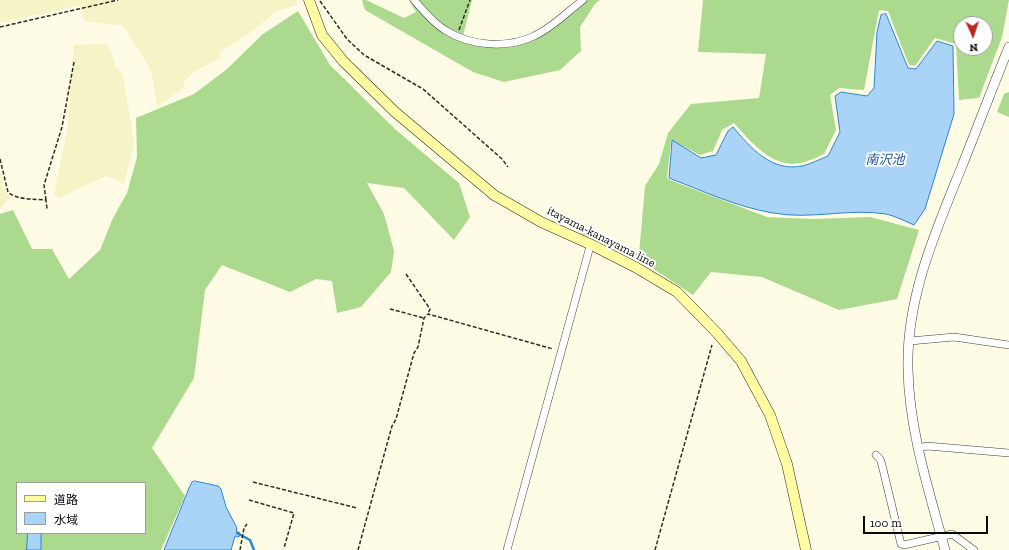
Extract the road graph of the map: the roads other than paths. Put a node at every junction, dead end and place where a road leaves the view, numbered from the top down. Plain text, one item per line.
1 (313, 0) edge
2 (414, 0) edge
3 (583, 0) edge
4 (1009, 47) edge
5 (592, 245) junction
6 (910, 341) junction
7 (1009, 345) edge
8 (919, 448) junction
9 (1009, 453) edge
10 (876, 455) dead end
11 (941, 536) junction
12 (507, 550) edge
13 (806, 550) edge
14 (945, 550) edge
15 (974, 550) edge

1 - 5 main road, itayama-kanayama line
2 - 3 street
4 - 6 street
5 - 12 street
5 - 13 main road, itayama-kanayama line
6 - 7 street
6 - 8 street
8 - 9 street
8 - 11 street
10 - 11 street
11 - 14 street
11 - 15 street

